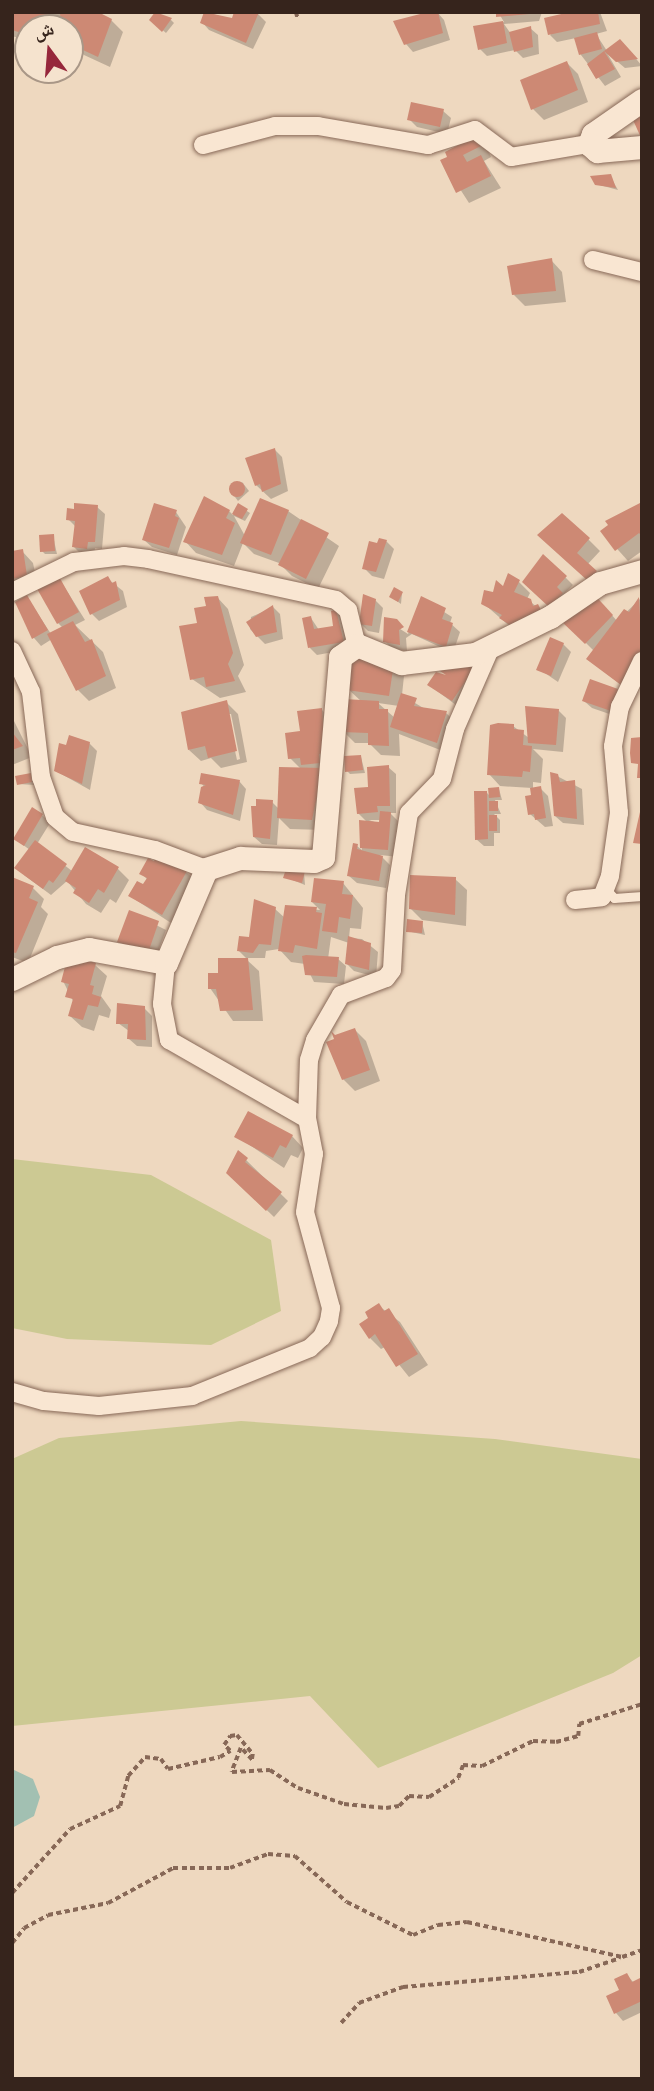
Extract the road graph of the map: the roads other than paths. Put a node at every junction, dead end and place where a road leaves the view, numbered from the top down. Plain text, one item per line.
1 (642, 100) edge
2 (589, 144) junction
3 (203, 145) dead end
4 (642, 147) edge
5 (593, 260) dead end
6 (642, 272) edge
7 (642, 570) edge
8 (12, 593) edge
9 (357, 645) junction
10 (490, 649) junction
11 (12, 651) edge
12 (642, 661) edge
13 (206, 869) junction
14 (606, 889) junction
15 (642, 896) edge
16 (575, 900) dead end
17 (166, 963) junction
18 (12, 979) edge
19 (307, 1119) junction
20 (12, 1392) edge

1 - 2 street
2 - 3 street
2 - 4 street
5 - 6 street
7 - 10 street
8 - 9 street
9 - 10 street
9 - 13 street
10 - 19 street
11 - 13 street
12 - 14 street
13 - 17 street
14 - 15 lane
14 - 16 street
17 - 18 street
17 - 19 street
19 - 20 street

